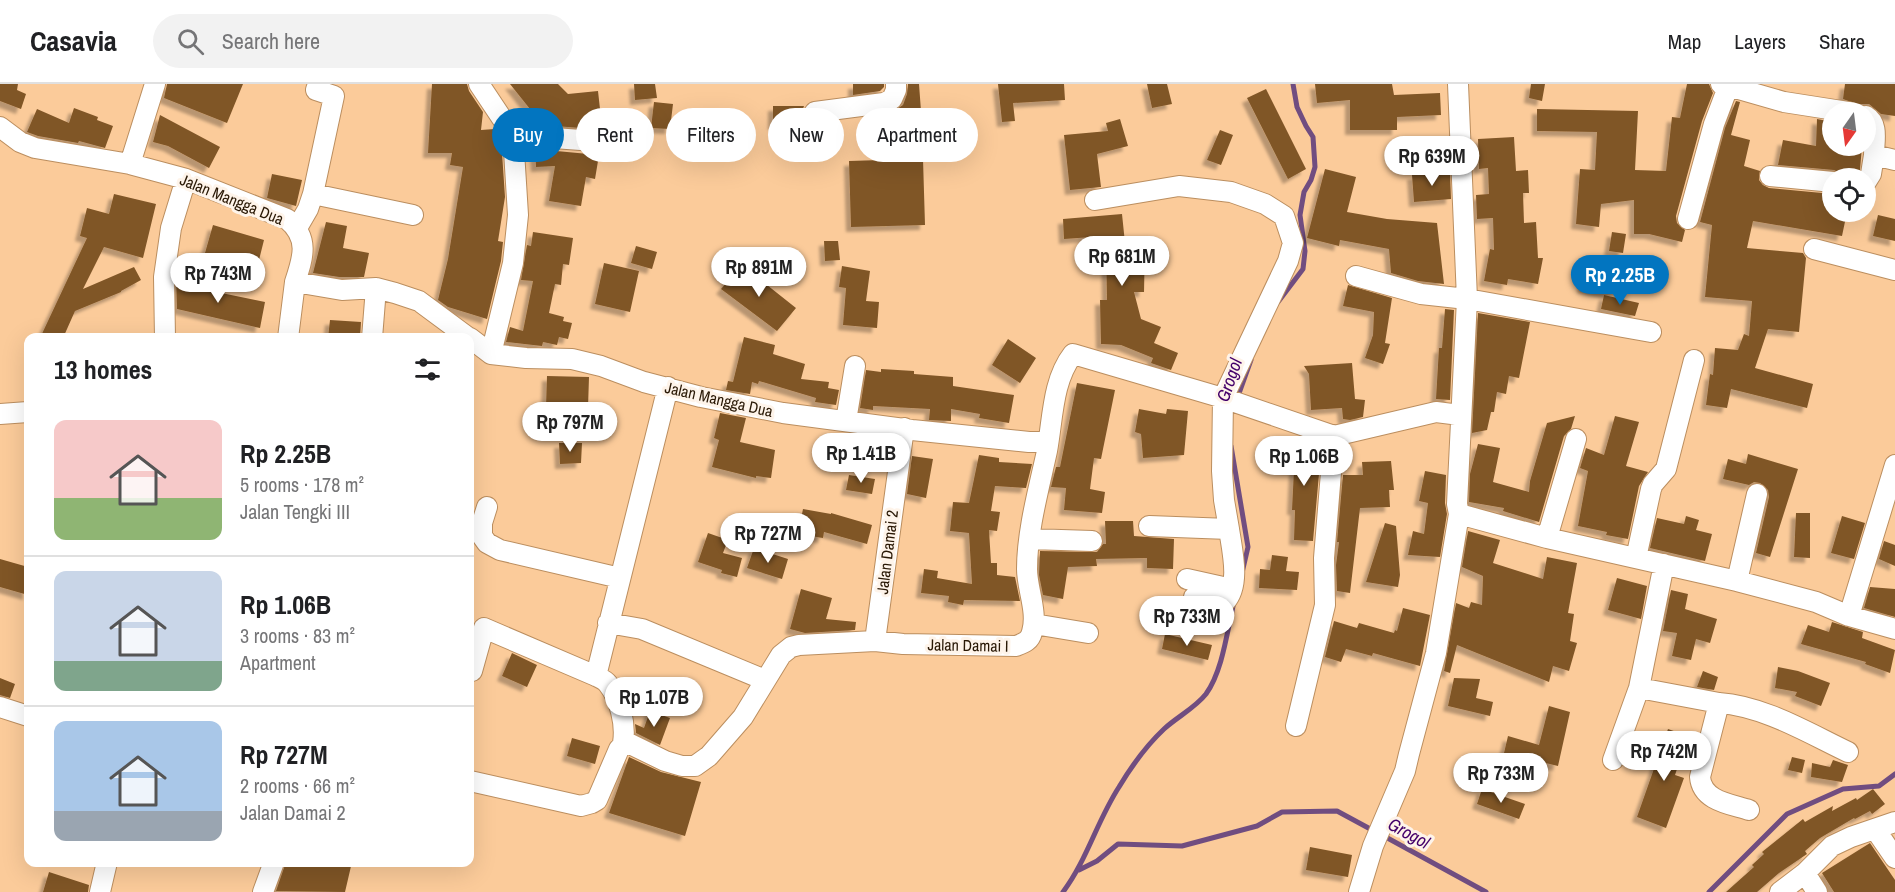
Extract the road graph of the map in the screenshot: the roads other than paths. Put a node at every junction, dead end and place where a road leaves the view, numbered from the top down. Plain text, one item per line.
1 (155, 84) edge
2 (318, 84) edge
3 (479, 84) edge
4 (896, 84) edge
5 (1458, 84) edge
6 (1725, 85) edge
7 (1763, 90) edge
8 (495, 108) edge
9 (844, 108) edge
10 (1822, 108) edge
11 (0, 127) edge
12 (1876, 155) edge
13 (1895, 160) edge
14 (514, 162) edge
15 (130, 164) junction
16 (1770, 176) dead end
17 (186, 179) junction
18 (1822, 181) edge
19 (313, 194) junction
20 (1095, 200) dead end
21 (413, 215) dead end
22 (1688, 219) dead end
23 (297, 228) junction
24 (1814, 249) dead end
25 (1895, 270) edge
26 (1356, 276) dead end
27 (295, 282) junction
28 (376, 288) junction
29 (1467, 299) junction
30 (1651, 332) dead end
31 (165, 333) edge
32 (289, 333) edge
33 (372, 333) edge
34 (462, 333) edge
35 (474, 342) edge
36 (491, 354) junction
37 (1694, 360) dead end
38 (855, 366) dead end
39 (668, 387) junction
40 (1234, 403) junction
41 (24, 412) edge
42 (0, 414) edge
43 (1460, 415) junction
44 (846, 421) junction
45 (904, 428) junction
46 (1334, 436) junction
47 (1576, 439) dead end
48 (1048, 442) junction
49 (1895, 465) edge
50 (1757, 494) dead end
51 (487, 507) dead end
52 (1459, 514) junction
53 (1149, 526) dead end
54 (1229, 529) junction
55 (1031, 532) junction
56 (1547, 538) junction
57 (1092, 541) dead end
58 (1636, 558) junction
59 (1664, 564) junction
60 (620, 578) junction
61 (1737, 580) junction
62 (1191, 588) dead end
63 (1850, 616) junction
64 (608, 623) junction
65 (1034, 624) junction
66 (1895, 629) edge
67 (1088, 633) dead end
68 (875, 641) junction
69 (474, 664) edge
70 (596, 676) junction
71 (765, 680) junction
72 (1639, 688) junction
73 (1719, 703) junction
74 (0, 707) edge
75 (24, 715) edge
76 (1296, 726) dead end
77 (623, 743) junction
78 (1848, 752) dead end
79 (1613, 760) dead end
80 (474, 782) edge
81 (1749, 810) dead end
82 (1895, 822) edge
83 (1875, 829) junction
84 (1895, 858) edge
85 (106, 867) edge
86 (272, 867) edge
87 (1805, 873) junction
88 (100, 892) edge
89 (263, 892) edge
90 (1359, 892) edge
91 (1780, 892) edge
92 (1817, 892) edge

1 - 15 street
2 - 19 street
3 - 8 street
4 - 9 street
5 - 29 street
6 - 7 street
6 - 22 street
7 - 10 street
11 - 15 street, Jalan Mangga Dua
12 - 13 street
14 - 36 street
15 - 17 street, Jalan Mangga Dua
16 - 18 street
17 - 23 street, Jalan Mangga Dua
17 - 31 street
19 - 21 street
19 - 23 street
20 - 40 street
23 - 27 street, Jalan Mangga Dua
24 - 25 street
26 - 29 street
27 - 28 street
27 - 32 street, Jalan Mangga Dua
28 - 33 street
28 - 34 street
29 - 30 street
29 - 43 street
35 - 36 street
36 - 39 street, Jalan Mangga Dua
37 - 58 street
38 - 44 street
39 - 44 street, Jalan Mangga Dua
39 - 60 street
40 - 46 street
40 - 48 street
40 - 54 street
41 - 42 street
43 - 46 street
43 - 52 street
44 - 45 street, Jalan Mangga Dua
45 - 48 street, Jalan Mangga Dua
45 - 68 street, Jalan Damai 2
46 - 76 street
47 - 56 street
48 - 55 street
49 - 63 street
50 - 61 street
51 - 60 street
52 - 56 street
52 - 90 street
53 - 54 street
54 - 62 street
55 - 57 street
55 - 65 street
56 - 58 street
58 - 59 street
59 - 61 street
59 - 72 street
60 - 64 street
61 - 63 street
63 - 66 street
64 - 70 street
64 - 71 street
65 - 67 street
65 - 68 street, Jalan Damai I
68 - 71 street, Jalan Damai I
69 - 70 street
70 - 77 street
71 - 77 street, Jalan Damai I
72 - 73 street
72 - 79 street
73 - 78 street
73 - 81 street
74 - 75 street
77 - 80 street
82 - 83 street
83 - 84 street
83 - 87 street
85 - 88 street
86 - 89 street
87 - 91 street
87 - 92 street

